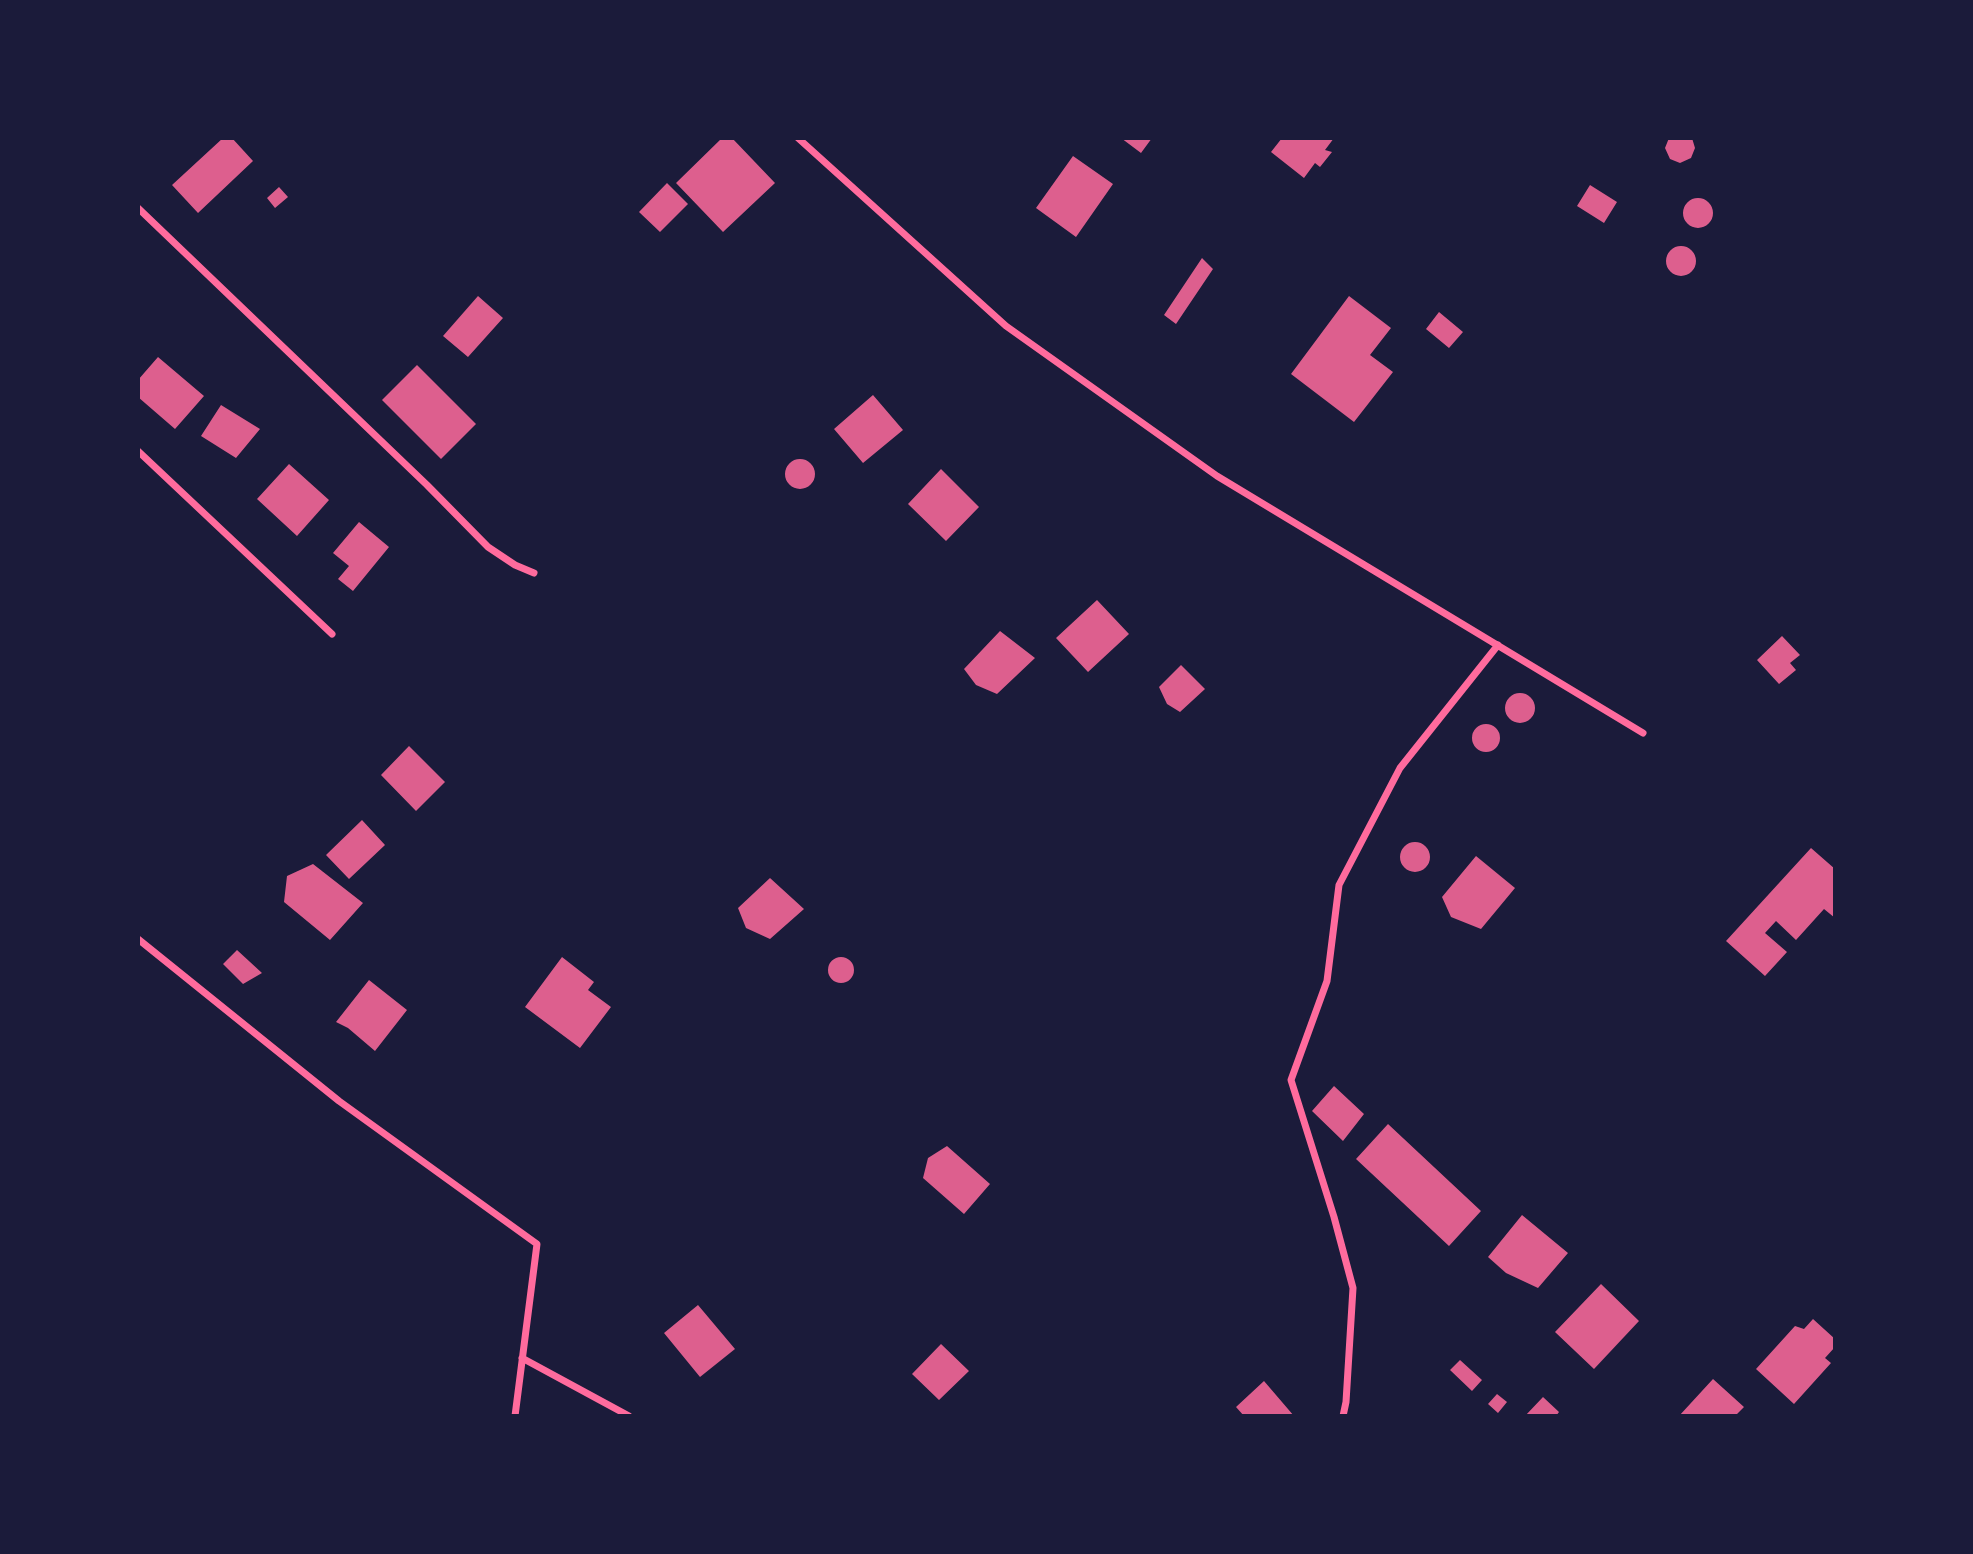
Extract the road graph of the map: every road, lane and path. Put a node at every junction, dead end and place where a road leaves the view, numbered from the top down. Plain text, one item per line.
1 (798, 138) edge
2 (138, 208) edge
3 (138, 451) edge
4 (534, 573) dead end
5 (332, 634) dead end
6 (1498, 645) junction
7 (1643, 733) dead end
8 (138, 939) edge
9 (522, 1357) junction
10 (515, 1416) edge
11 (629, 1416) edge
12 (1343, 1416) edge

1 - 6 street
2 - 4 street
3 - 5 street
6 - 7 street
6 - 12 street
8 - 9 street
9 - 10 street
9 - 11 street

